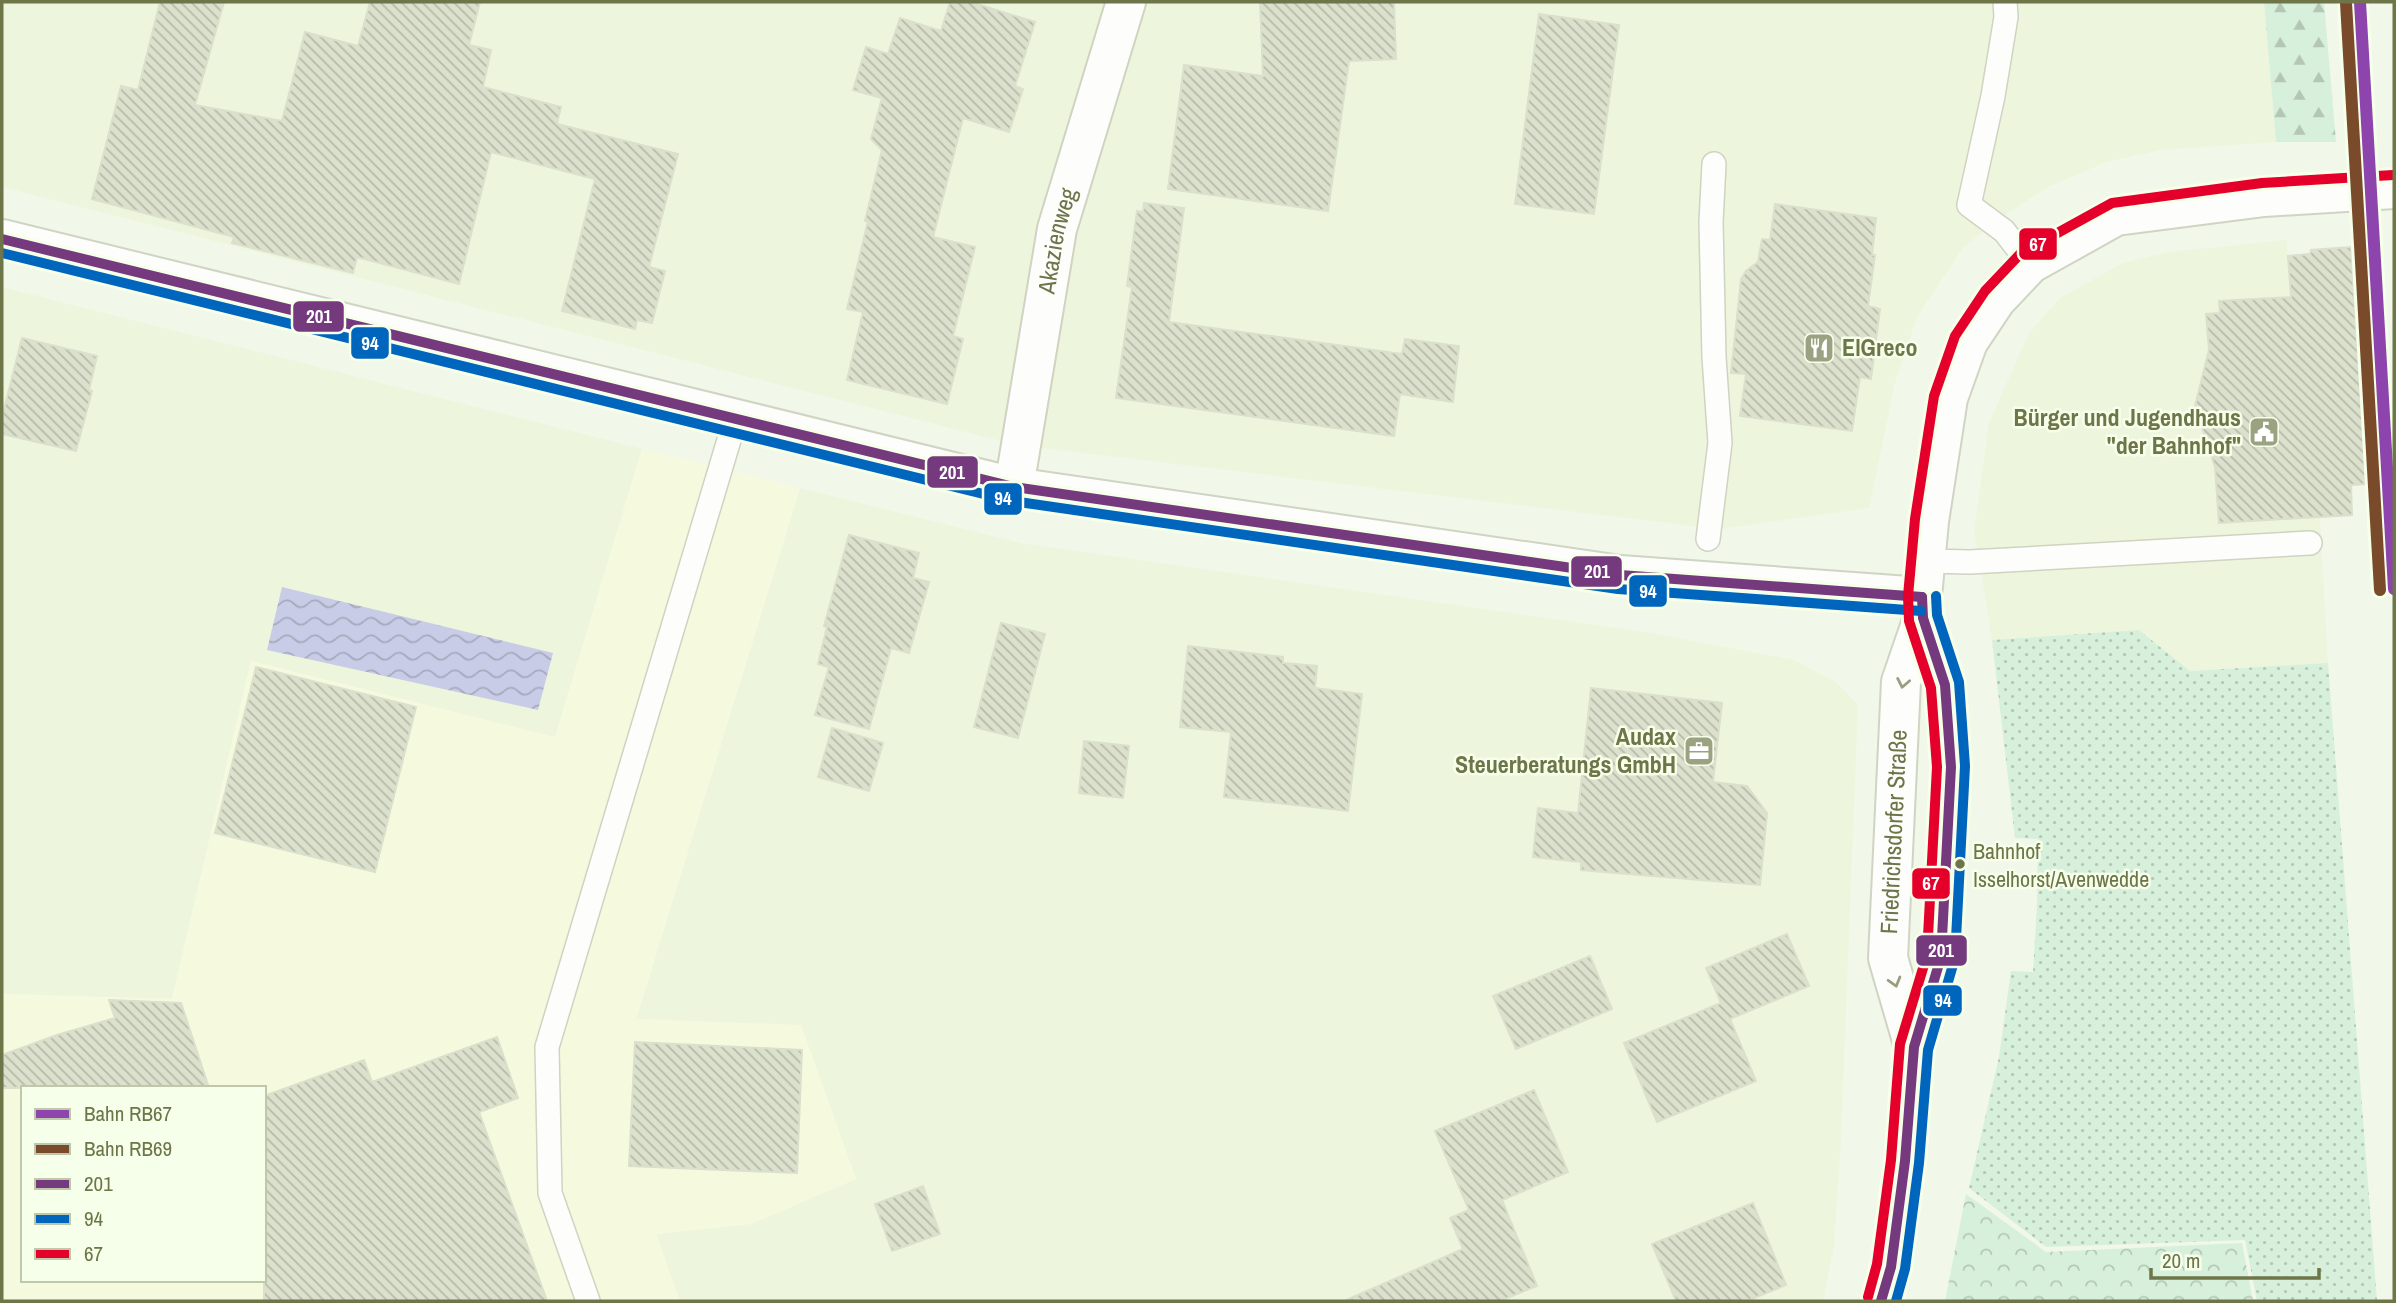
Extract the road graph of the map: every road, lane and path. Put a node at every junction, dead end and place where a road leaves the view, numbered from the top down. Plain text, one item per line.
1 (1126, 2) edge
2 (2005, 2) edge
3 (1714, 164) dead end
4 (2394, 189) edge
5 (2, 239) edge
6 (2031, 264) junction
7 (735, 420) junction
8 (1014, 487) junction
9 (1708, 538) dead end
10 (2311, 543) dead end
11 (1923, 592) junction
12 (1914, 1047) junction
13 (588, 1301) edge
14 (1881, 1301) edge

1 - 8 street, Akazienweg
2 - 6 lane
3 - 9 lane
4 - 6 street
5 - 7 street
6 - 11 street
7 - 8 street
7 - 13 lane
8 - 11 street
10 - 11 lane
11 -> 12 street, Friedrichsdorfer Straße
11 - 12 street, Friedrichsdorfer Straße
12 - 14 street, Friedrichsdorfer Straße

